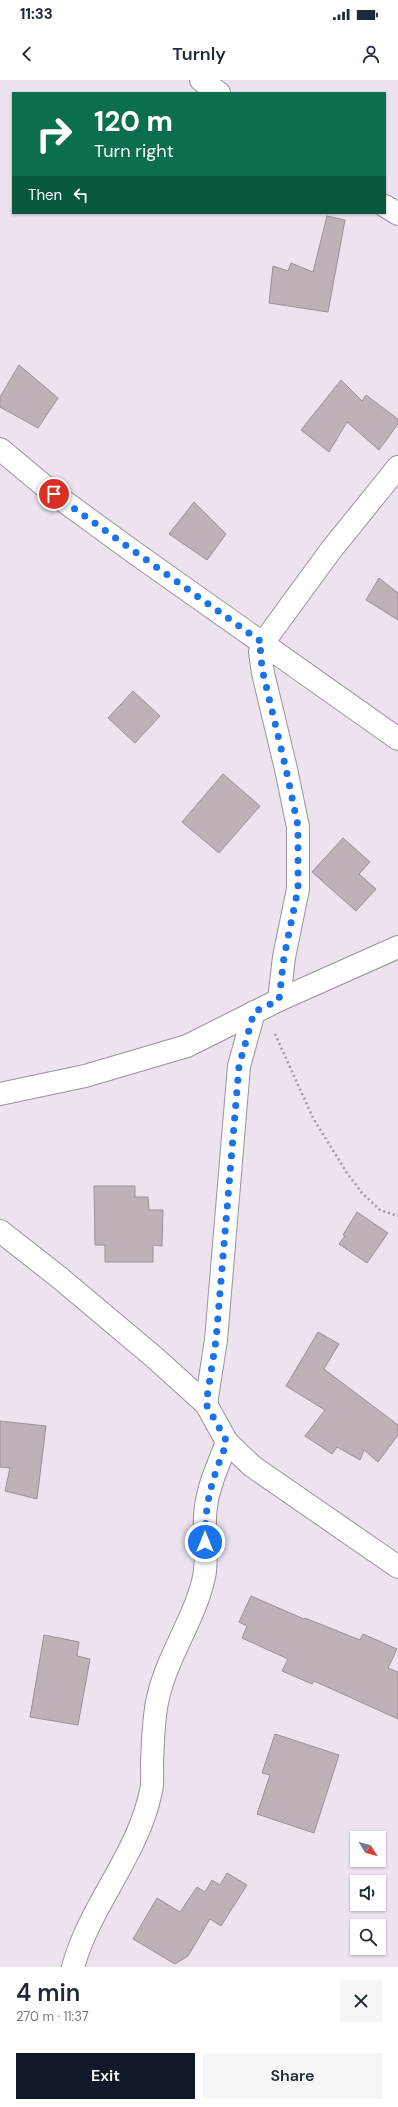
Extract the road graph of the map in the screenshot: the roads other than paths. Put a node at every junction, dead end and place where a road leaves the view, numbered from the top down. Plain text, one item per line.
1 (201, 80) edge
2 (218, 92) edge
3 (386, 207) edge
4 (398, 214) edge
5 (0, 449) edge
6 (398, 467) edge
7 (263, 643) junction
8 (398, 739) edge
9 (398, 947) edge
10 (266, 1007) junction
11 (0, 1094) edge
12 (0, 1231) edge
13 (206, 1404) junction
14 (227, 1442) junction
15 (398, 1567) edge
16 (73, 1967) edge

1 - 2 street
3 - 4 street
5 - 7 street
6 - 7 street
7 - 8 street
7 - 10 street
9 - 10 street
10 - 11 street
10 - 13 street
12 - 13 street
13 - 14 street
14 - 15 street
14 - 16 street

